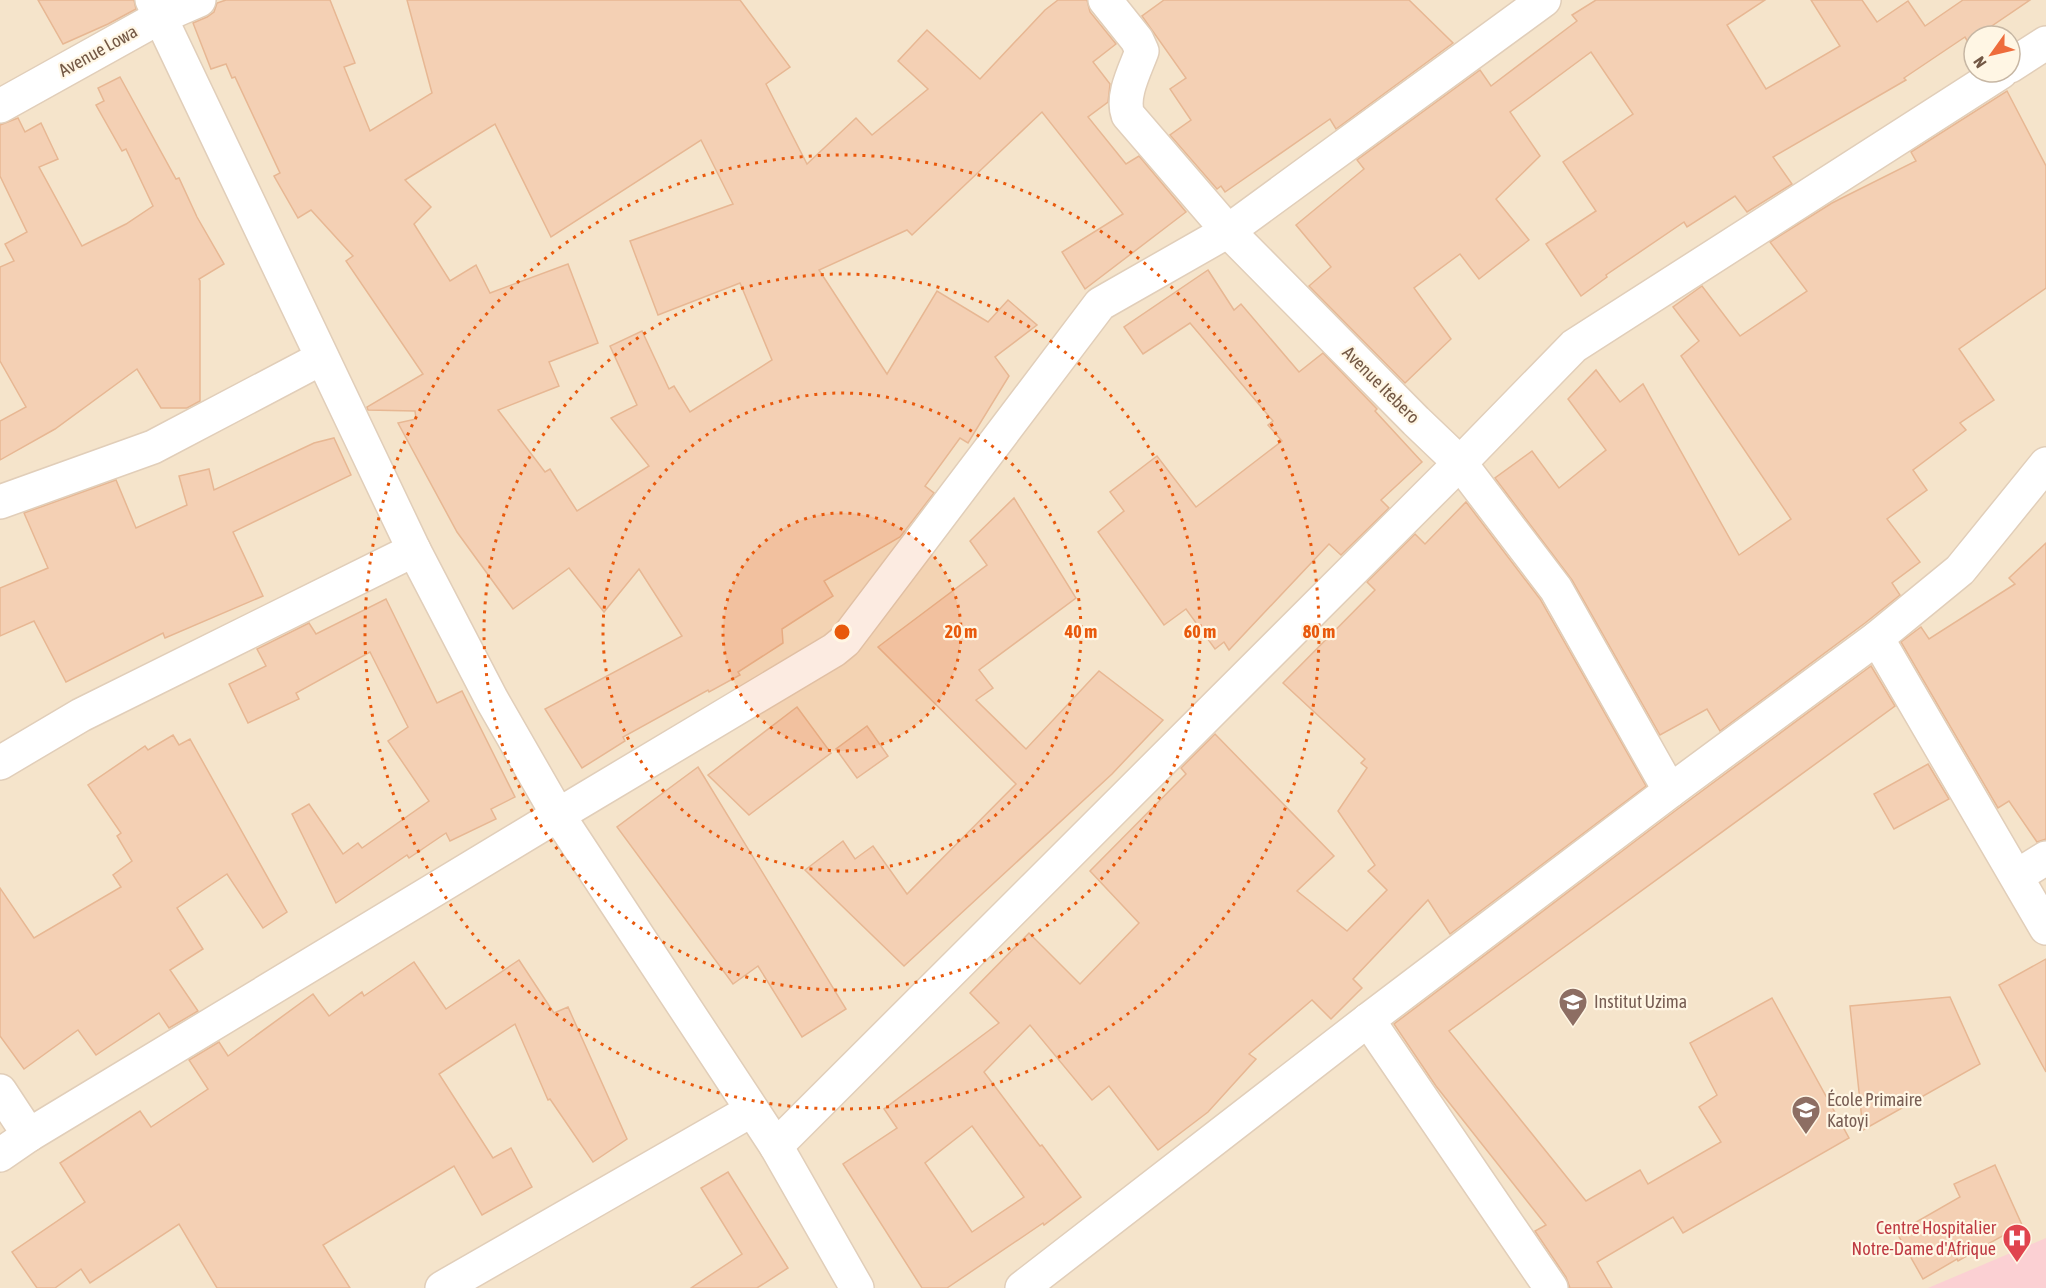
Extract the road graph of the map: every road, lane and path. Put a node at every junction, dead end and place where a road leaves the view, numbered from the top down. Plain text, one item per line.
1 (199, 0) edge
2 (1105, 0) edge
3 (1544, 0) edge
4 (156, 9) edge
5 (2046, 44) edge
6 (2022, 59) edge
7 (1982, 84) edge
8 (0, 106) edge
9 (1228, 231) junction
10 (322, 358) junction
11 (1460, 463) junction
12 (2046, 464) edge
13 (0, 502) edge
14 (414, 550) junction
15 (1877, 638) junction
16 (0, 763) edge
17 (1670, 791) junction
18 (558, 815) junction
19 (2046, 858) edge
20 (2017, 876) junction
21 (2046, 928) edge
22 (1368, 1020) junction
23 (0, 1091) edge
24 (752, 1110) junction
25 (29, 1135) junction
26 (776, 1146) junction
27 (0, 1155) edge
28 (442, 1288) edge
29 (857, 1288) edge
30 (1022, 1288) edge
31 (1551, 1288) edge

1 - 4 street, Avenue Lowa
2 - 9 street, Avenue Itebero
3 - 9 street
4 - 8 street, Avenue Lowa
4 - 10 street
5 - 6 street
7 - 11 street
9 - 11 street, Avenue Itebero
9 - 18 street
10 - 13 street
10 - 14 street
11 - 17 street, Avenue Itebero
11 - 26 street
12 - 15 street
14 - 16 street
14 - 18 street
15 - 17 street
15 - 20 street
17 - 22 street
18 - 24 street
18 - 25 street
19 - 20 street
20 - 21 street
22 - 30 street
22 - 31 street
23 - 25 street
24 - 26 street
24 - 28 street
25 - 27 street
26 - 29 street

